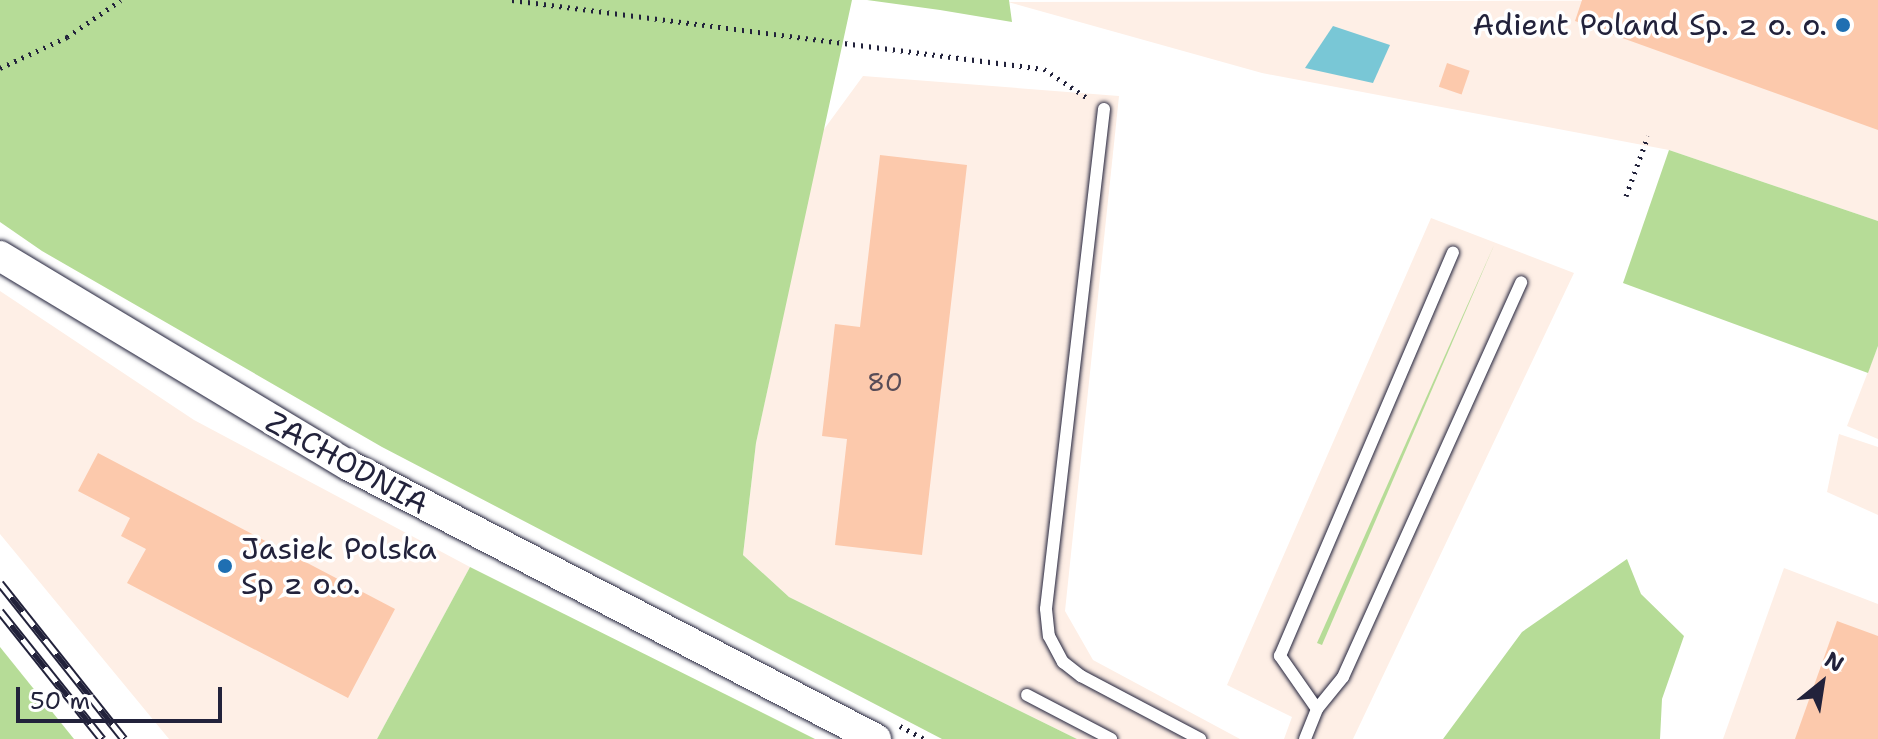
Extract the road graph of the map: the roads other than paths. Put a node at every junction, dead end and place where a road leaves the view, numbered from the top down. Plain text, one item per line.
1 (1104, 109) road end
2 (1453, 253) dead end
3 (0, 256) edge
4 (1521, 282) dead end
5 (1027, 695) dead end
6 (1317, 709) junction
7 (876, 739) edge
8 (1111, 739) edge
9 (1200, 739) edge
10 (1305, 739) edge

1 - 9 lane
2 - 6 lane
3 - 7 street, ZACHODNIA
4 - 6 lane
5 - 8 lane
6 - 10 lane

